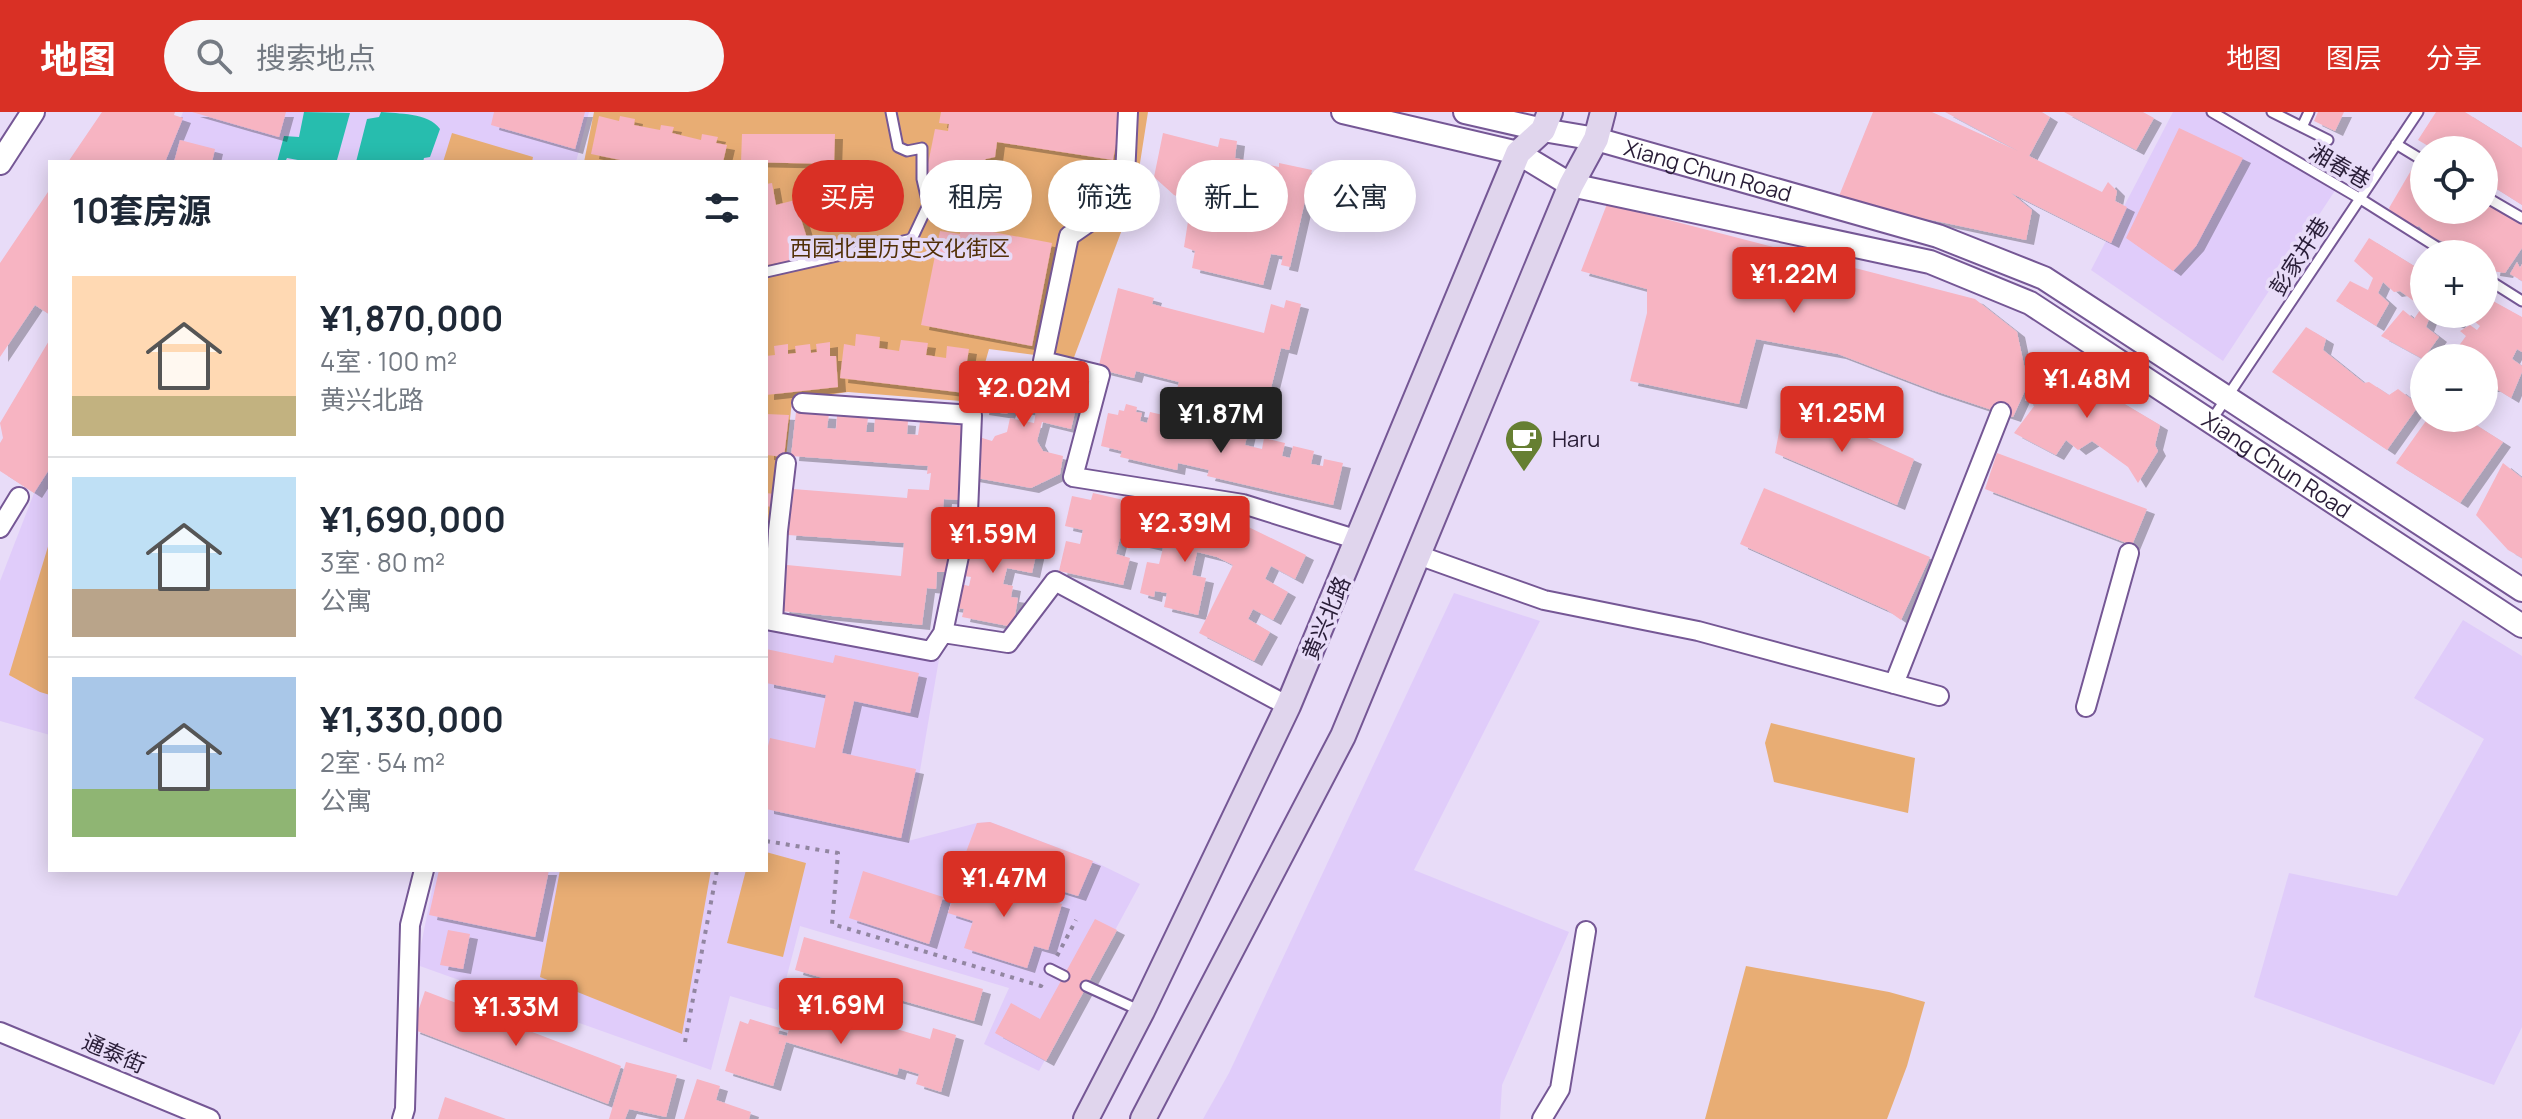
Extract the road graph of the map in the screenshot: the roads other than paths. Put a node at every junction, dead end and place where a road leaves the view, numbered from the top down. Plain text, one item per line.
1 (33, 112) edge
2 (891, 112) edge
3 (1128, 112) edge
4 (1343, 112) edge
5 (1465, 112) edge
6 (1603, 112) edge
7 (2272, 112) edge
8 (2309, 112) edge
9 (2418, 112) edge
10 (2214, 113) edge
11 (1547, 121) edge
12 (2302, 127) junction
13 (1596, 139) junction
14 (2328, 140) dead end
15 (2396, 144) junction
16 (2410, 152) edge
17 (1518, 153) junction
18 (0, 163) edge
19 (1571, 185) junction
20 (2359, 198) junction
21 (2498, 204) edge
22 (2522, 218) edge
23 (2426, 240) edge
24 (768, 272) edge
25 (2498, 286) edge
26 (2522, 301) edge
27 (2226, 399) junction
28 (802, 403) dead end
29 (2001, 412) dead end
30 (2211, 421) junction
31 (786, 463) dead end
32 (19, 497) dead end
33 (0, 528) edge
34 (1358, 540) junction
35 (2129, 553) dead end
36 (1418, 555) junction
37 (2522, 590) edge
38 (770, 620) edge
39 (2522, 626) edge
40 (943, 633) junction
41 (1894, 684) junction
42 (1939, 696) dead end
43 (1288, 706) junction
44 (2086, 707) dead end
45 (423, 872) edge
46 (1586, 931) dead end
47 (1050, 969) road end
48 (1064, 976) dead end
49 (1086, 986) dead end
50 (1142, 1011) junction
51 (0, 1032) edge
52 (210, 1119) edge
53 (402, 1119) edge
54 (1086, 1119) edge
55 (1143, 1119) edge
56 (1542, 1119) edge

1 - 18 street
2 - 24 lane
3 - 34 street
4 - 17 street, Xiang Chun Road
5 - 11 street, Xiang Chun Road
6 - 13 main road
7 - 12 lane
8 - 12 lane
9 - 15 lane, 彭家并巷
10 - 20 lane, 湘春巷
11 - 13 street, Xiang Chun Road
11 - 17 main road, 黄兴北路
12 - 14 lane
13 - 19 main road
13 - 27 street, Xiang Chun Road
15 - 16 lane
15 - 20 lane, 彭家并巷
17 - 19 street, Xiang Chun Road
17 - 34 main road, 黄兴北路
19 - 30 street, Xiang Chun Road
19 - 36 main road
20 - 23 lane, 湘春巷
20 - 27 lane, 彭家并巷
21 - 22 lane
25 - 26 lane
27 - 30 lane, 彭家并巷
27 - 37 street, Xiang Chun Road
28 - 40 street
29 - 41 street
30 - 39 street, Xiang Chun Road
31 - 38 street
32 - 33 street
34 - 43 main road, 黄兴北路
35 - 44 street
36 - 41 street
36 - 55 main road
38 - 40 street
40 - 43 street
41 - 42 street
43 - 50 main road, 黄兴北路
45 - 53 street
46 - 56 street
47 - 48 lane
49 - 50 lane
50 - 54 main road, 黄兴北路
51 - 52 street, 通泰街

